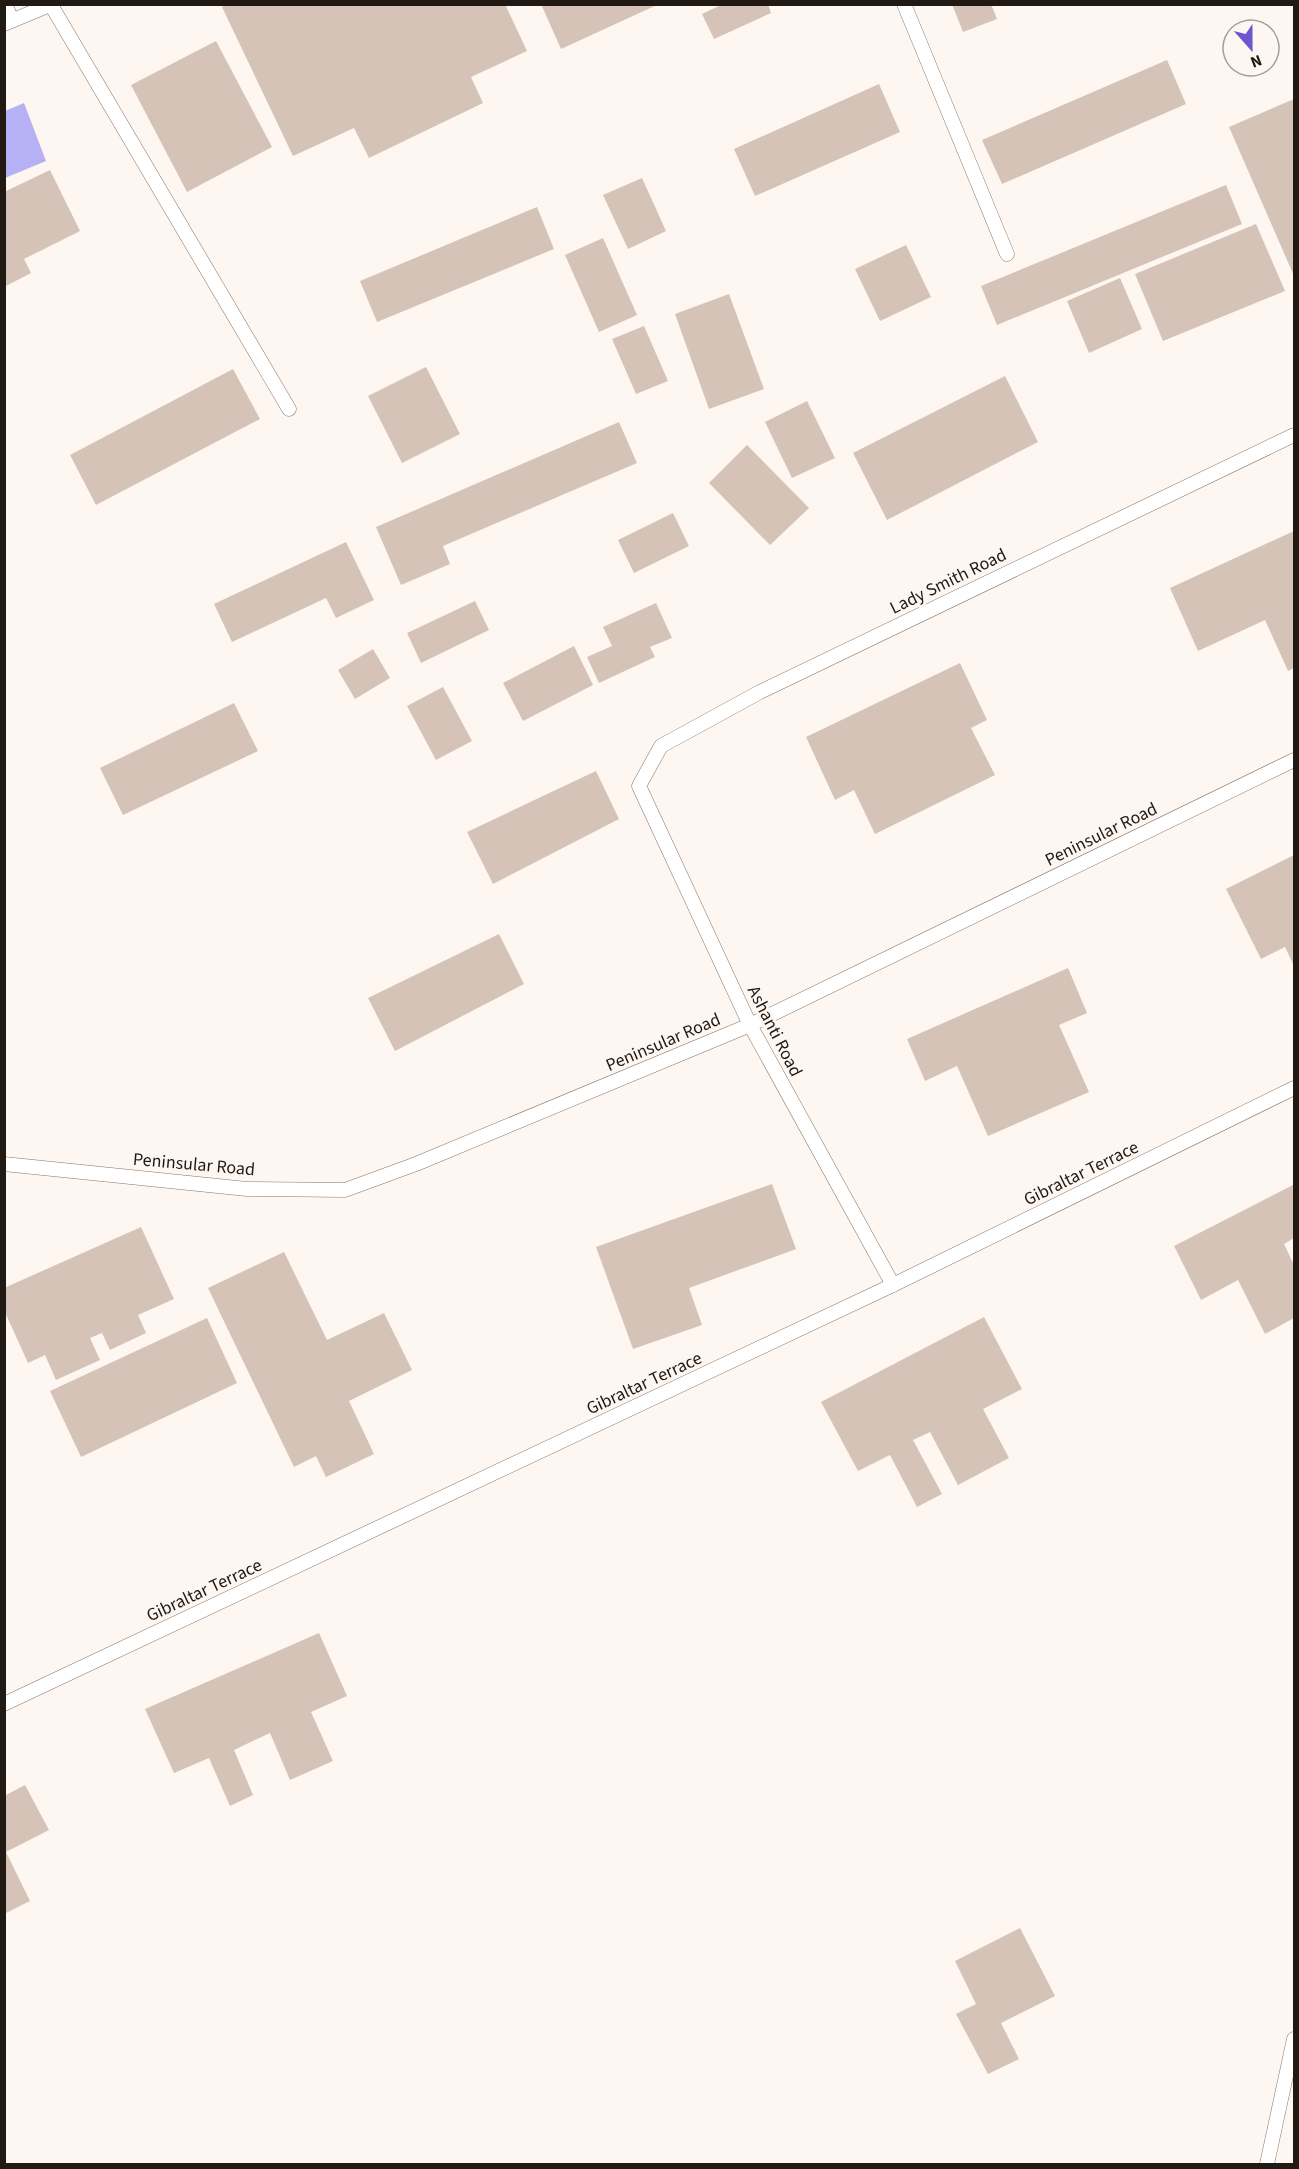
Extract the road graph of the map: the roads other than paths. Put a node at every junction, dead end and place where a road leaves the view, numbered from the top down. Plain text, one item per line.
1 (5, 4) edge
2 (904, 4) edge
3 (52, 5) edge
4 (8, 22) edge
5 (1007, 254) dead end
6 (289, 409) dead end
7 (1294, 435) edge
8 (1294, 760) edge
9 (639, 786) joint
10 (750, 1025) junction
11 (1294, 1088) edge
12 (4, 1164) edge
13 (893, 1286) junction
14 (4, 1704) edge
15 (1294, 2039) edge
16 (1267, 2164) edge

1 - 4 lane
2 - 5 lane
3 - 4 lane
3 - 6 lane
7 - 9 lane, Lady Smith Road
8 - 10 lane, Peninsular Road
9 - 10 lane, Ashanti Road
10 - 12 lane, Peninsular Road
10 - 13 lane, Ashanti Road
11 - 13 lane, Gibraltar Terrace
13 - 14 lane, Gibraltar Terrace
15 - 16 lane

